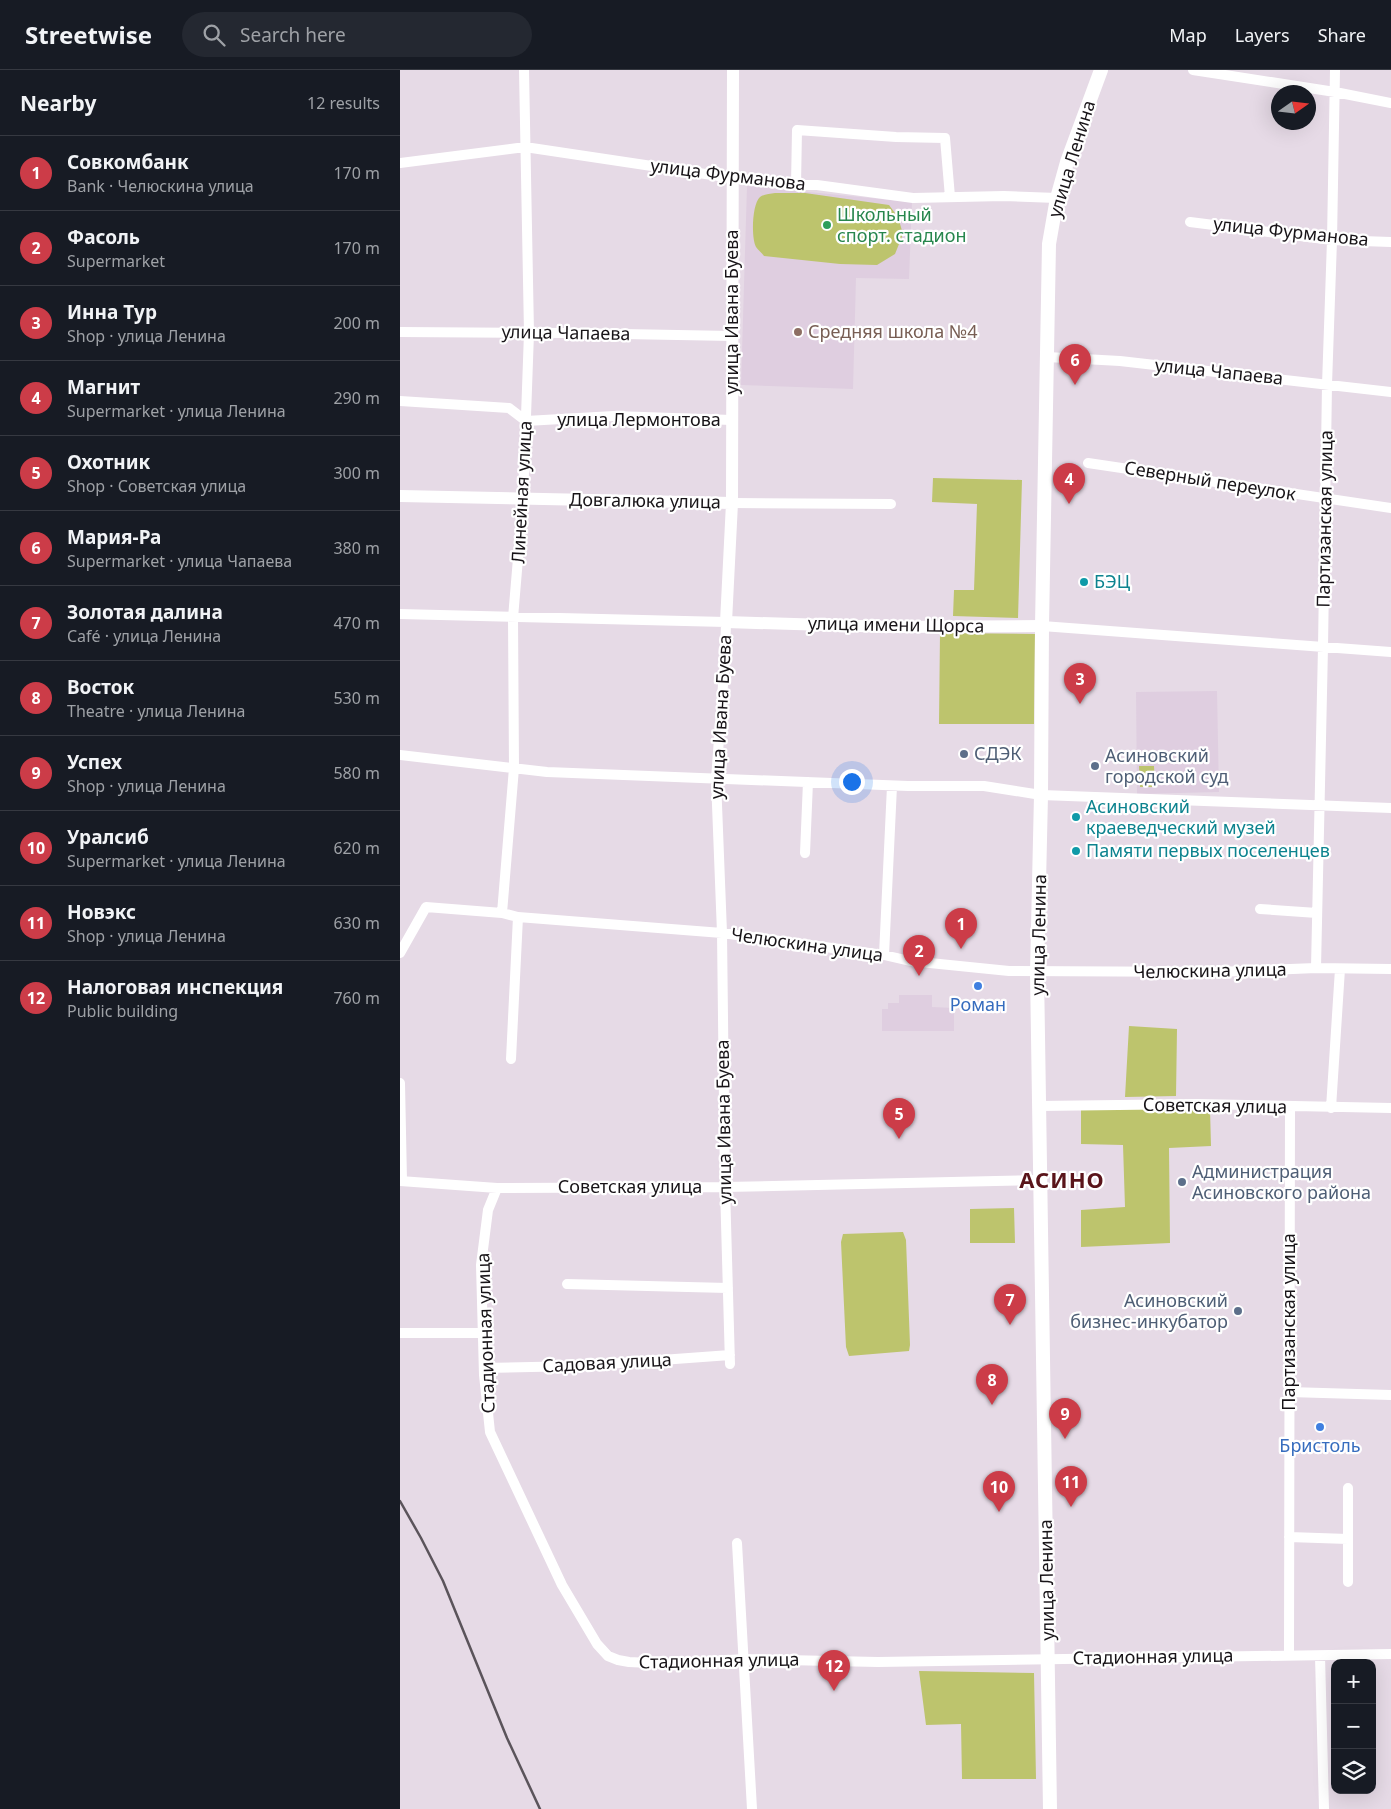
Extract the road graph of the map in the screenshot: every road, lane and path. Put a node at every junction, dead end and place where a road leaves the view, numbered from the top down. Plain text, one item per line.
1 (524, 70) edge
2 (733, 70) edge
3 (1101, 70) edge
4 (1193, 70) edge
5 (1335, 70) edge
6 (1335, 92) junction
7 (1391, 103) edge
8 (525, 147) junction
9 (400, 163) edge
10 (732, 178) junction
11 (796, 185) junction
12 (950, 197) junction
13 (1057, 198) junction
14 (1190, 222) dead end
15 (1332, 240) junction
16 (1391, 242) edge
17 (400, 332) edge
18 (529, 333) junction
19 (732, 336) junction
20 (1047, 357) junction
21 (1327, 384) junction
22 (1391, 392) edge
23 (400, 401) edge
24 (732, 420) junction
25 (526, 421) junction
26 (1088, 463) dead end
27 (400, 496) edge
28 (523, 499) junction
29 (1326, 499) junction
30 (732, 504) junction
31 (891, 504) dead end
32 (1391, 508) edge
33 (400, 614) edge
34 (513, 618) junction
35 (726, 622) junction
36 (1042, 626) junction
37 (1323, 647) junction
38 (1391, 652) edge
39 (400, 755) edge
40 (514, 768) junction
41 (716, 779) junction
42 (808, 782) junction
43 (892, 786) junction
44 (1041, 795) junction
45 (1318, 806) junction
46 (1391, 808) edge
47 (805, 852) dead end
48 (1260, 909) dead end
49 (502, 913) junction
50 (1317, 913) junction
51 (518, 916) junction
52 (722, 933) junction
53 (400, 953) edge
54 (884, 955) junction
55 (400, 958) edge
56 (1316, 968) junction
57 (1340, 969) junction
58 (1391, 969) edge
59 (1037, 972) junction
60 (511, 1059) dead end
61 (400, 1083) edge
62 (1040, 1106) junction
63 (1290, 1107) junction
64 (1331, 1108) junction
65 (1391, 1108) edge
66 (1041, 1180) junction
67 (401, 1181) edge
68 (725, 1187) junction
69 (497, 1188) junction
70 (567, 1284) dead end
71 (728, 1288) junction
72 (483, 1332) junction
73 (400, 1333) edge
74 (730, 1359) joint
75 (484, 1368) junction
76 (1289, 1392) junction
77 (1391, 1395) edge
78 (1348, 1488) dead end
79 (1289, 1537) junction
80 (1348, 1539) junction
81 (737, 1543) dead end
82 (1348, 1582) dead end
83 (1391, 1654) edge
84 (1289, 1655) junction
85 (1320, 1656) junction
86 (1049, 1658) junction
87 (744, 1659) junction
88 (752, 1809) edge
89 (1050, 1809) edge
90 (1324, 1809) edge

1 - 8 street, Линейная улица
2 - 10 street, улица Ивана Буева
3 - 13 main road, улица Ленина
4 - 6 street
5 - 6 street, Партизанская улица
6 - 7 street
6 - 15 street, Партизанская улица
8 - 9 street, улица Фурманова
8 - 10 street, улица Фурманова
8 - 18 street, Линейная улица
10 - 11 street, улица Фурманова
10 - 19 street, улица Ивана Буева
11 - 12 street, улица Фурманова
11 - 12 street
12 - 13 street, улица Фурманова
13 - 20 main road, улица Ленина
14 - 15 street, улица Фурманова
15 - 16 street, улица Фурманова
15 - 21 street, Партизанская улица
17 - 18 street, улица Чапаева
18 - 19 street, улица Чапаева
18 - 25 street, Линейная улица
19 - 24 street, улица Ивана Буева
20 - 21 street, улица Чапаева
20 - 36 main road, улица Ленина
21 - 22 street, улица Чапаева
21 - 29 street, Партизанская улица
23 - 25 street
24 - 25 street, улица Лермонтова
24 - 30 street, улица Ивана Буева
25 - 28 street, Линейная улица
26 - 29 street, Северный переулок
27 - 28 street, Довгалюка улица
28 - 30 street, Довгалюка улица
28 - 34 street, Линейная улица
29 - 32 street, Северный переулок
29 - 37 street, Партизанская улица
30 - 31 street, Довгалюка улица
30 - 35 street, улица Ивана Буева
33 - 34 street, улица имени Щорса
34 - 35 street, улица имени Щорса
34 - 40 street, Линейная улица
35 - 36 street, улица имени Щорса
35 - 41 street, улица Ивана Буева
36 - 37 street, улица имени Щорса
36 - 44 main road, улица Ленина
37 - 38 street, улица имени Щорса
37 - 45 street, Партизанская улица
39 - 40 street
40 - 41 street
40 - 49 street, Линейная улица
41 - 42 street
41 - 52 street, улица Ивана Буева
42 - 43 street
42 - 47 street
43 - 44 street
43 - 54 street
44 - 45 street
44 - 59 main road, улица Ленина
45 - 46 street
45 - 50 street, Партизанская улица
48 - 50 street
49 - 51 street, Челюскина улица
49 - 53 street, Челюскина улица
50 - 56 street, Партизанская улица
51 - 52 street, Челюскина улица
51 - 60 street
52 - 54 street, Челюскина улица
52 - 68 street, улица Ивана Буева
53 - 55 street
54 - 59 street, Челюскина улица
56 - 57 street, Челюскина улица
56 - 59 street, Челюскина улица
57 - 58 street, Челюскина улица
57 - 64 street
59 - 62 main road, улица Ленина
61 - 67 street
62 - 63 street, Советская улица
62 - 66 main road, улица Ленина
63 - 64 street, Советская улица
63 - 76 street, Партизанская улица
64 - 65 street, Советская улица
66 - 68 street, Советская улица
66 - 86 main road, улица Ленина
67 - 69 street, Советская улица
68 - 69 street, Советская улица
68 - 71 street, улица Ивана Буева
69 - 72 street, Стадионная улица
70 - 71 street
71 - 74 street, улица Ивана Буева
72 - 73 street
72 - 75 street, Стадионная улица
74 - 75 street, Садовая улица
75 - 87 street, Стадионная улица
76 - 77 street
76 - 79 street, Партизанская улица
78 - 80 street
79 - 80 street
79 - 84 street, Партизанская улица
80 - 82 street
81 - 87 street
83 - 85 street, Стадионная улица
84 - 85 street, Стадионная улица
84 - 86 street, Стадионная улица
85 - 90 street
86 - 87 street, Стадионная улица
86 - 89 main road, улица Ленина
87 - 88 street

